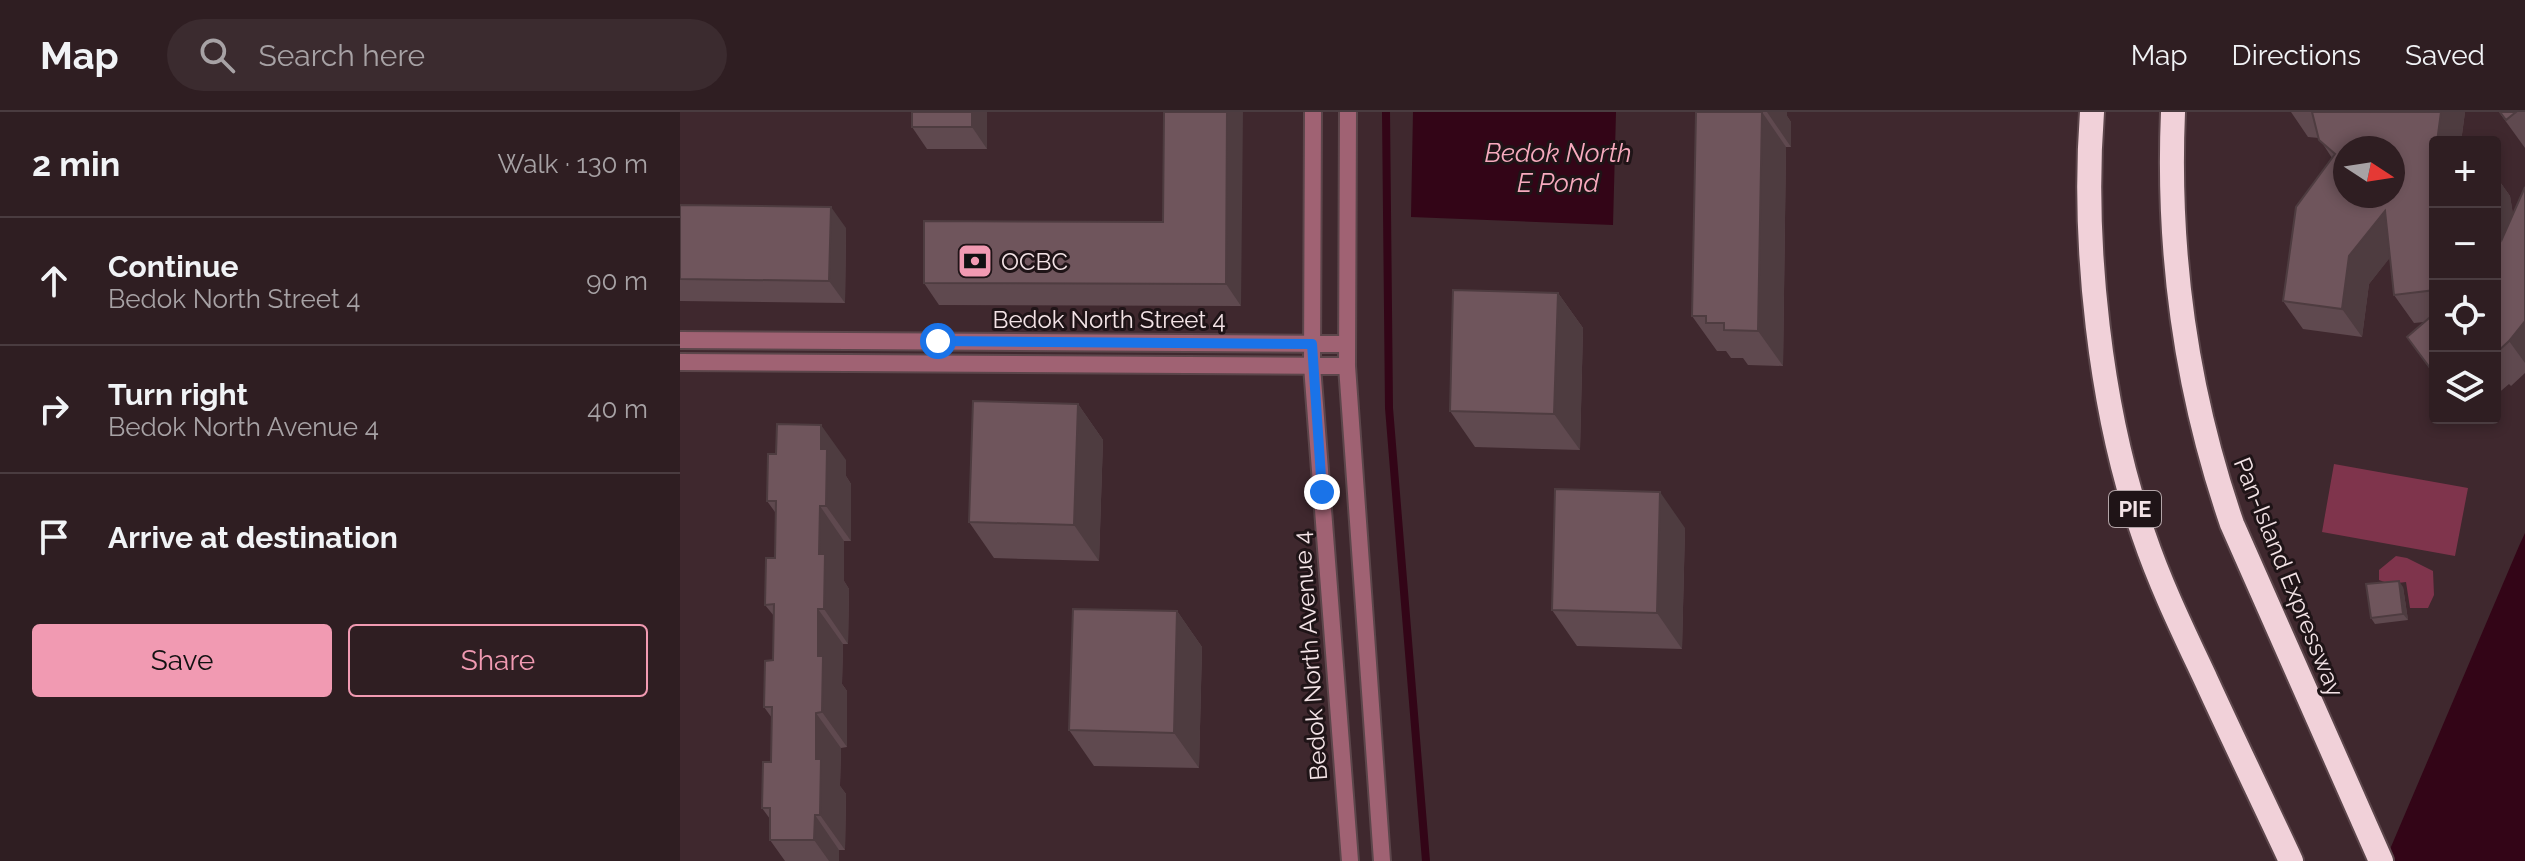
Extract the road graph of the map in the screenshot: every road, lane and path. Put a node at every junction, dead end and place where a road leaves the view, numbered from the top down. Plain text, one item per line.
1 (1313, 112) edge
2 (1348, 112) edge
3 (2092, 112) edge
4 (2173, 112) edge
5 (680, 340) edge
6 (1312, 344) junction
7 (1347, 344) junction
8 (680, 362) edge
9 (1312, 366) junction
10 (1347, 366) junction
11 (1350, 861) edge
12 (1382, 861) edge
13 (2291, 861) edge
14 (2381, 861) edge

1 - 6 street, Bedok North Avenue 4
2 - 7 street
3 - 13 highway, PIE
4 - 14 highway, Pan-Island Expressway
5 - 6 street, Bedok North Street 4
6 - 7 street, Bedok North Street 4
6 - 9 street, Bedok North Avenue 4
7 - 10 street
8 - 9 street, Bedok North Street 4
9 - 10 street, Bedok North Street 4
9 - 11 street, Bedok North Avenue 4
10 - 12 street

